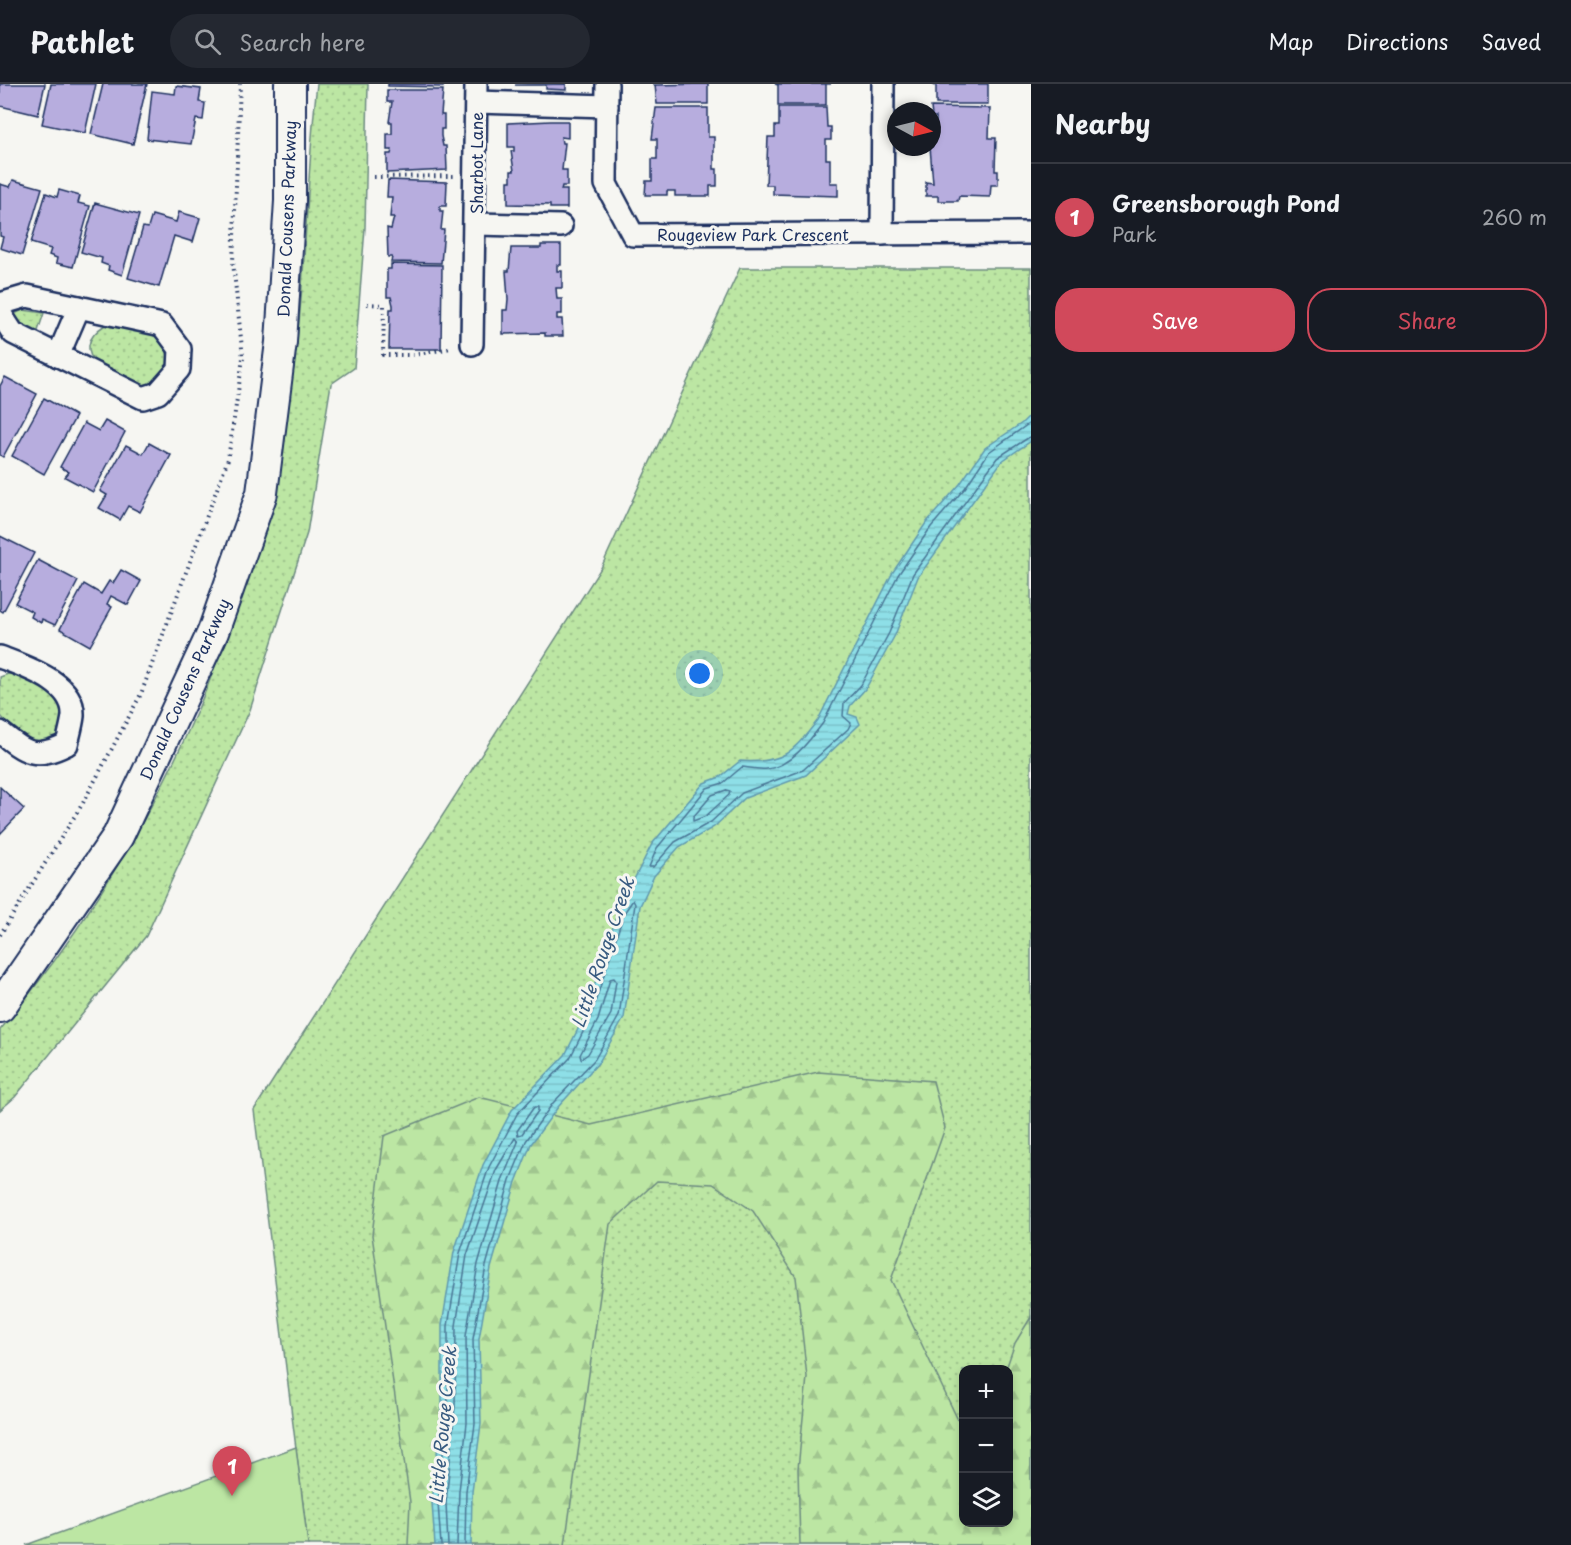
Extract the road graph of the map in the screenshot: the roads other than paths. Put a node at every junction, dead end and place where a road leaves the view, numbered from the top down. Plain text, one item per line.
1 (290, 84) edge
2 (606, 84) edge
3 (883, 84) edge
4 (476, 93) edge
5 (606, 106) junction
6 (476, 224) junction
7 (561, 226) dead end
8 (1031, 233) edge
9 (882, 234) junction
10 (0, 304) edge
11 (79, 307) junction
12 (0, 313) edge
13 (472, 344) road end
14 (58, 356) junction
15 (0, 657) edge
16 (0, 732) edge
17 (0, 1007) edge

1 - 17 main road, Donald Cousens Parkway
2 - 5 street, Rougeview Park Crescent
3 - 9 street
4 - 5 street, Sharbot Lane
4 - 6 street, Sharbot Lane
5 - 9 street, Rougeview Park Crescent
6 - 7 street, Sharbot Lane
6 - 13 street, Sharbot Lane
8 - 9 street, Rougeview Park Crescent
10 - 11 street
11 - 14 street
11 - 14 street
12 - 14 street
15 - 16 street

